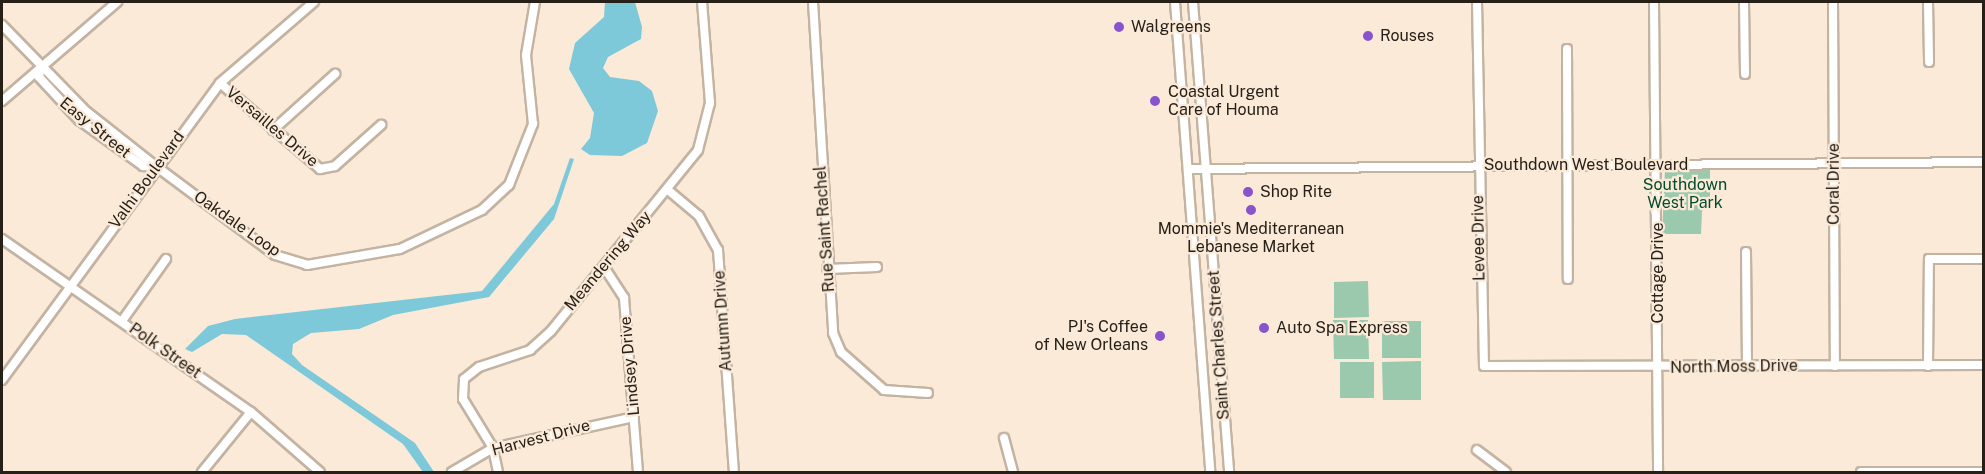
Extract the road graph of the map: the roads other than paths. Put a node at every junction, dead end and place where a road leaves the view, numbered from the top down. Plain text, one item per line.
1 (117, 2) edge
2 (314, 2) edge
3 (535, 2) edge
4 (702, 2) edge
5 (813, 2) edge
6 (1175, 2) edge
7 (1192, 2) edge
8 (1477, 2) edge
9 (1654, 2) edge
10 (1744, 2) edge
11 (1833, 2) edge
12 (1928, 2) edge
13 (2, 25) edge
14 (1567, 49) dead end
15 (1929, 62) dead end
16 (41, 67) junction
17 (335, 74) dead end
18 (1744, 74) dead end
19 (220, 83) junction
20 (2, 101) edge
21 (94, 117) junction
22 (381, 125) dead end
23 (87, 126) junction
24 (273, 130) junction
25 (1983, 162) edge
26 (1568, 164) junction
27 (1658, 164) junction
28 (1834, 164) junction
29 (1479, 165) junction
30 (157, 167) junction
31 (1206, 168) junction
32 (1188, 169) junction
33 (668, 189) junction
34 (2, 239) edge
35 (1746, 252) dead end
36 (166, 259) dead end
37 (1983, 259) edge
38 (604, 267) junction
39 (877, 267) dead end
40 (827, 269) junction
41 (1568, 279) dead end
42 (71, 284) junction
43 (122, 321) junction
44 (1983, 365) edge
45 (1484, 366) joint
46 (1835, 366) junction
47 (1928, 366) junction
48 (1747, 367) junction
49 (1659, 368) junction
50 (2, 380) edge
51 (928, 393) dead end
52 (251, 412) junction
53 (634, 417) junction
54 (1004, 438) dead end
55 (493, 448) junction
56 (1477, 450) dead end
57 (202, 472) edge
58 (320, 472) edge
59 (452, 472) edge
60 (498, 472) edge
61 (638, 472) edge
62 (734, 472) edge
63 (1013, 472) edge
64 (1210, 472) edge
65 (1229, 472) edge
66 (1506, 472) edge
67 (1659, 472) edge
68 (1861, 472) edge
69 (1930, 472) edge
70 (1983, 472) edge

1 - 16 street
2 - 19 street, Valhi Boulevard
3 - 30 street, Oakdale Loop
4 - 33 street, Meandering Way
5 - 40 street, Rue Saint Rachel
6 - 32 street, Saint Charles Street
7 - 31 street, Saint Charles Street
8 - 29 street, Levee Drive
9 - 27 street, Cottage Drive
10 - 18 street
11 - 28 street, Coral Drive
12 - 15 street
13 - 16 street, Easy Street
14 - 26 street
16 - 20 street
16 - 21 street, Easy Street
16 - 23 street, Easy Street
17 - 24 street
19 - 24 street, Versailles Drive
19 - 30 street, Valhi Boulevard
21 - 23 street
21 - 30 street, Easy Street
22 - 24 street, Versailles Drive
23 - 30 street, Easy Street
25 - 28 street, Southdown West Boulevard
26 - 27 street, Southdown West Boulevard
26 - 29 street, Southdown West Boulevard
26 - 41 street
27 - 28 street, Southdown West Boulevard
27 - 49 street, Cottage Drive
28 - 46 street, Coral Drive
29 - 31 street, Southdown West Boulevard
29 - 45 street, Levee Drive
30 - 42 street, Valhi Boulevard
31 - 32 street, Southdown West Boulevard
31 - 65 street, Saint Charles Street
32 - 64 street, Saint Charles Street
33 - 38 street, Meandering Way
33 - 62 street, Autumn Drive
34 - 42 street, Polk Street
35 - 48 street
36 - 43 street
37 - 47 street
38 - 53 street, Lindsey Drive
38 - 55 street, Meandering Way
39 - 40 street
40 - 51 street, Rue Saint Rachel
42 - 43 street, Polk Street
42 - 50 street, Valhi Boulevard
43 - 52 street, Polk Street
44 - 47 street, North Moss Drive
45 - 49 street, North Moss Drive
46 - 47 street, North Moss Drive
46 - 48 street, North Moss Drive
48 - 49 street, North Moss Drive
49 - 67 street, Cottage Drive
52 - 57 street
52 - 58 street, Polk Street
53 - 55 street, Harvest Drive
53 - 61 street, Lindsey Drive
54 - 63 street
55 - 59 street, Harvest Drive
55 - 60 street, Meandering Way
56 - 66 street
68 - 69 street
69 - 70 street

